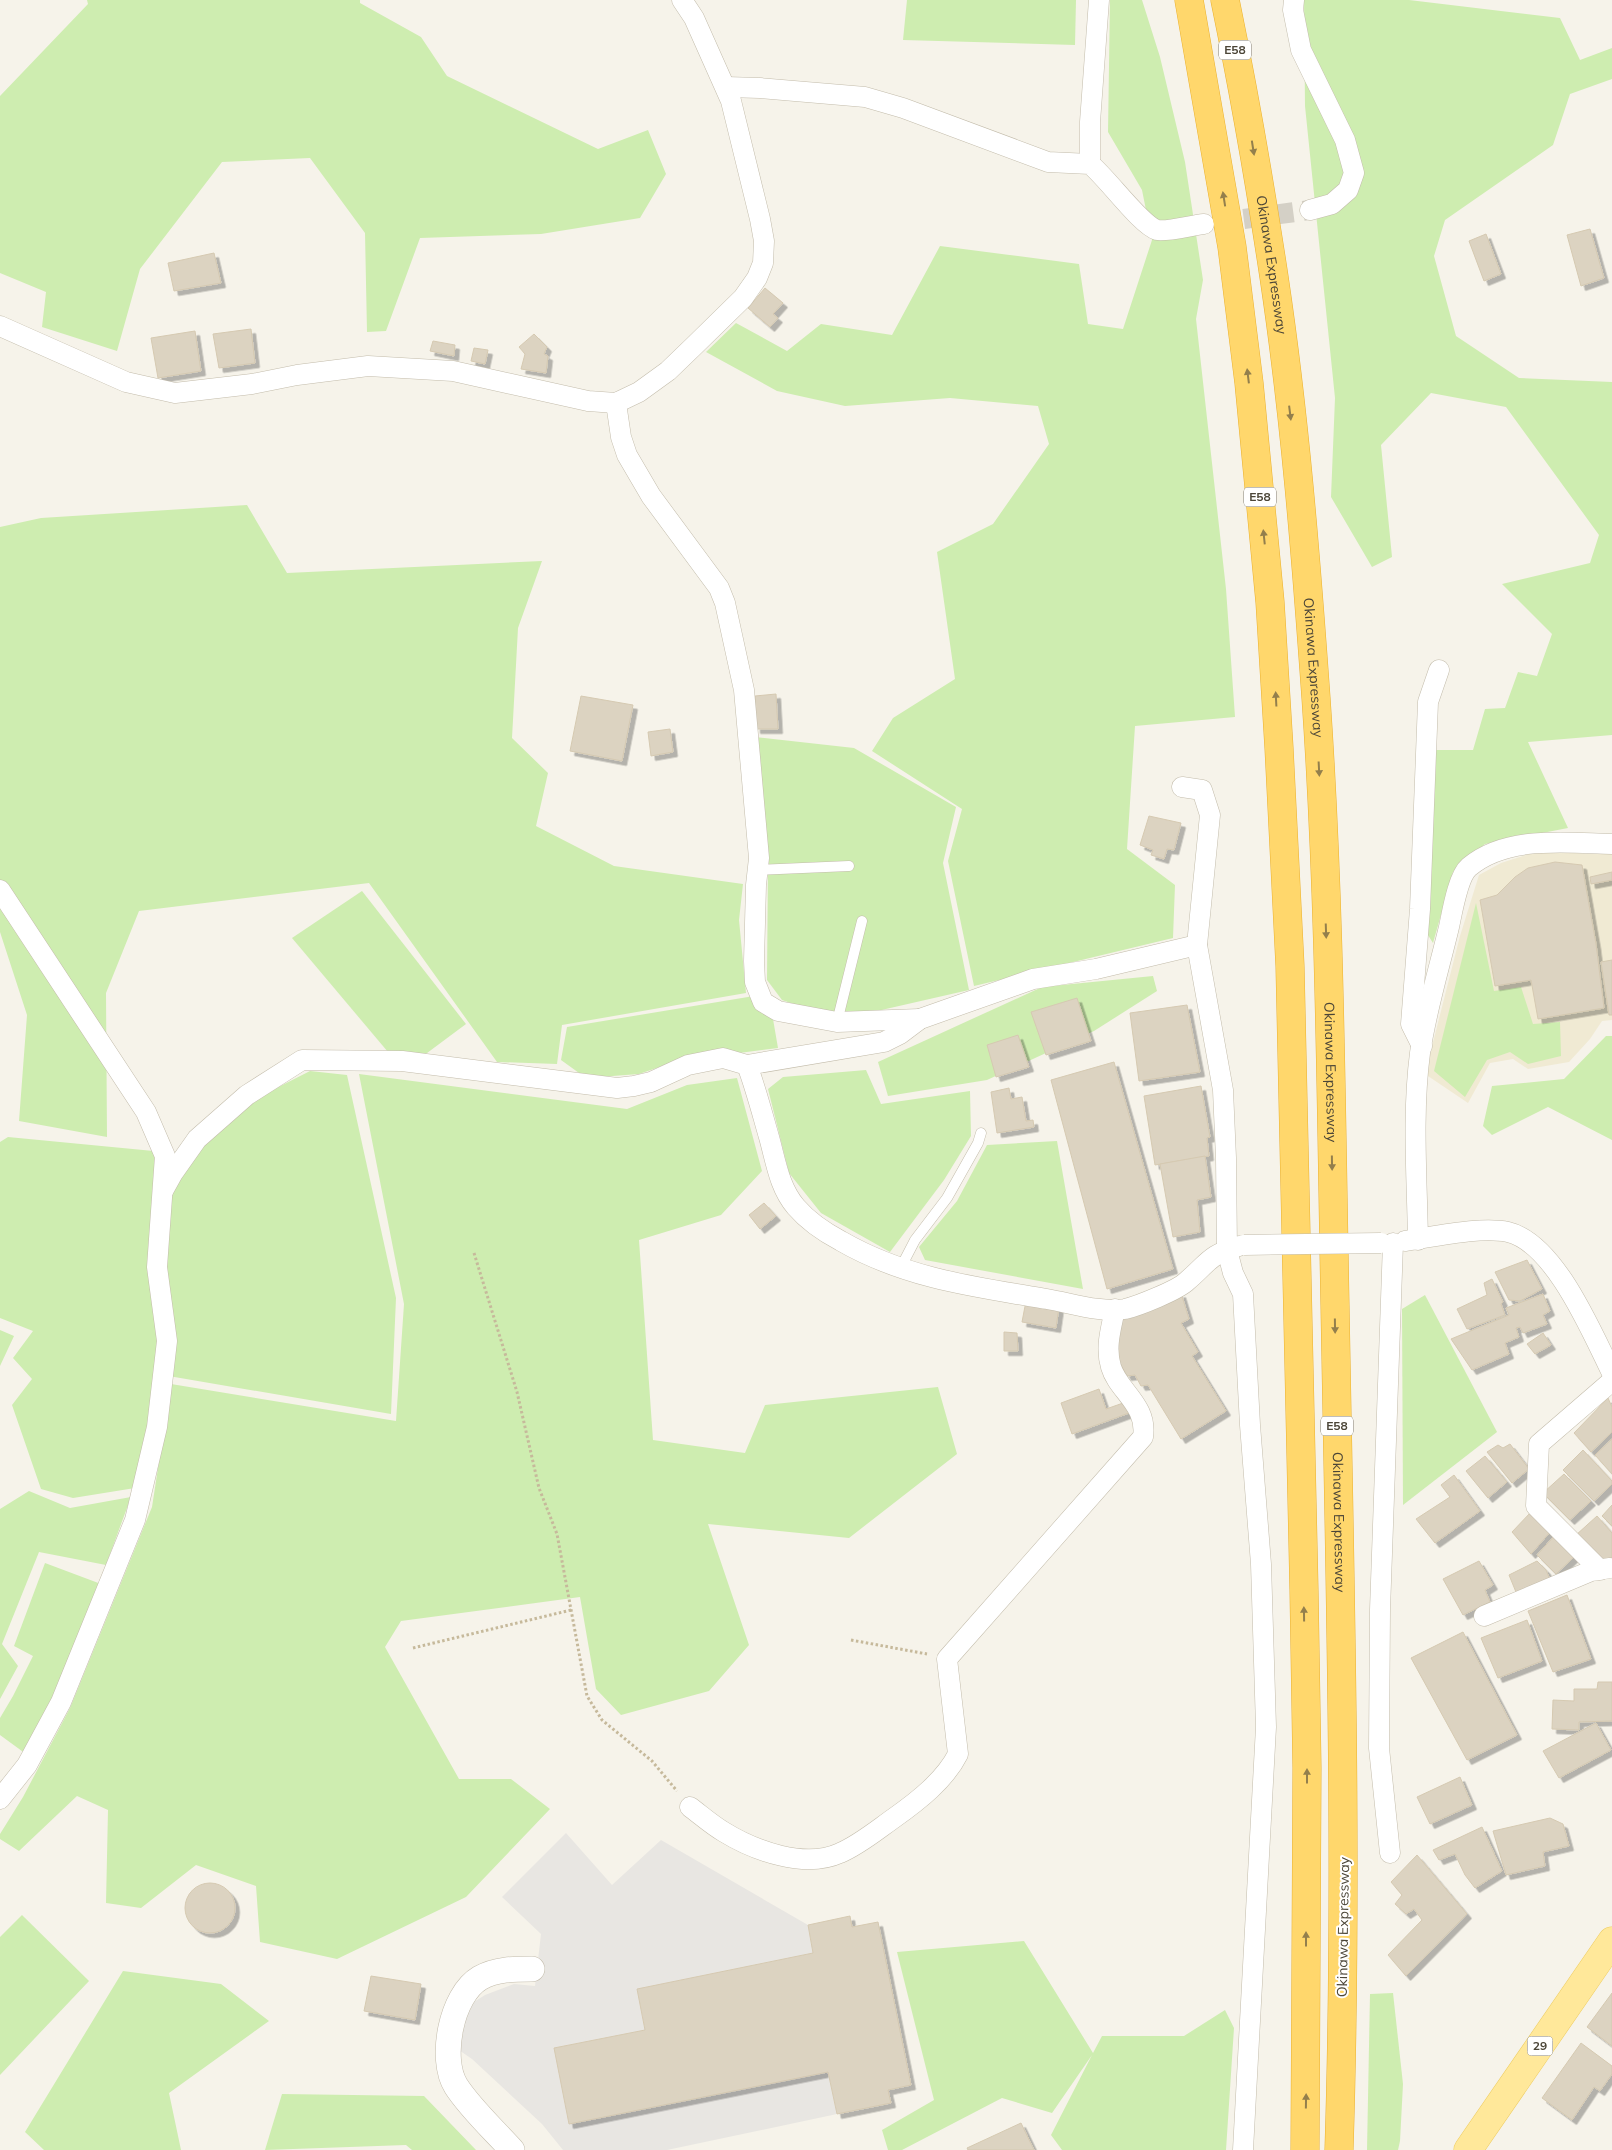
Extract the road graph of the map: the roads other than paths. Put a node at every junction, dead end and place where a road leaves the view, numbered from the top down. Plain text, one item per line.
1 (682, 0) edge
2 (1098, 0) edge
3 (1175, 0) edge
4 (1189, 0) edge
5 (1225, 0) edge
6 (1240, 0) edge
7 (1294, 0) edge
8 (1204, 83) junction
9 (726, 87) junction
10 (1245, 100) junction
11 (1090, 164) junction
12 (1310, 210) tunnel mouth
13 (1204, 224) tunnel mouth
14 (0, 326) edge
15 (616, 404) junction
16 (1439, 670) dead end
17 (1182, 787) dead end
18 (1612, 844) edge
19 (849, 866) dead end
20 (759, 870) junction
21 (0, 890) edge
22 (862, 921) dead end
23 (1197, 945) junction
24 (920, 1019) junction
25 (837, 1022) junction
26 (1422, 1046) junction
27 (747, 1065) junction
28 (981, 1133) dead end
29 (163, 1191) junction
30 (1418, 1240) junction
31 (1387, 1243) junction
32 (1236, 1248) junction
33 (900, 1269) junction
34 (1116, 1309) junction
35 (1612, 1373) edge
36 (1612, 1381) edge
37 (1606, 1569) edge
38 (1484, 1616) dead end
39 (0, 1799) edge
40 (690, 1807) road end
41 (1390, 1853) dead end
42 (1612, 1942) edge
43 (532, 1968) dead end
44 (512, 2150) edge
45 (1243, 2150) edge
46 (1305, 2150) edge
47 (1339, 2150) edge
48 (1468, 2150) edge

1 - 9 street
2 - 11 street
3 - 8 highway
4 - 8 highway, E58
5 - 10 highway, Okinawa Expressway / E58
6 - 10 highway
7 - 12 street
46 -> 8 highway, E58
9 - 11 street
9 - 15 street
10 -> 47 highway, Okinawa Expressway / E58
11 - 13 street
14 - 15 street
15 - 20 street
16 - 26 street
17 - 23 street
18 - 26 street
19 - 20 lane
20 - 25 street
21 - 29 street
22 - 25 lane
23 - 24 street
23 - 32 street
24 - 25 street
24 - 27 street
26 - 30 street
27 - 29 street
27 - 33 street
28 - 33 lane
29 - 39 street
30 - 31 street
30 - 35 street
31 - 32 street, bridge
31 - 41 street
32 - 34 street
32 - 45 street
33 - 34 street
34 - 40 street
36 - 37 street
37 - 38 street
42 - 48 main road, 29
43 - 44 street

